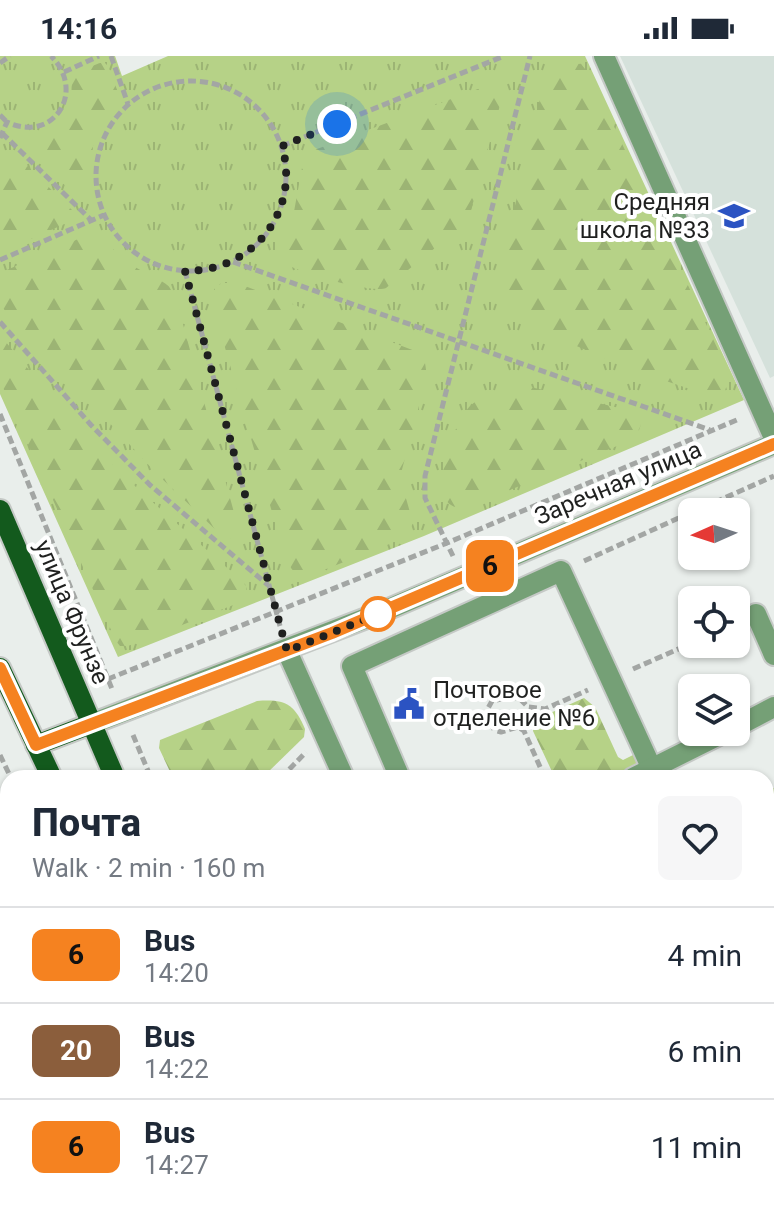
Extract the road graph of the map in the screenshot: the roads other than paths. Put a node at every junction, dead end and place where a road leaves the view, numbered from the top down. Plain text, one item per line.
1 (604, 56) edge
2 (774, 441) edge
3 (0, 510) edge
4 (756, 614) dead end
5 (287, 651) junction
6 (774, 655) edge
7 (0, 668) edge
8 (774, 707) edge
9 (750, 720) edge
10 (91, 724) junction
11 (36, 745) junction
12 (695, 746) edge
13 (652, 769) joint
14 (48, 770) edge
15 (111, 770) edge
16 (340, 770) edge
17 (397, 770) edge

1 - 2 street
2 - 5 street, Заречная улица
3 - 10 main road, улица Фрунзе
4 - 6 street
5 - 10 street, Заречная улица
5 - 16 street
7 - 11 main road
8 - 9 street
10 - 11 main road, Заречная улица
10 - 15 main road, улица Фрунзе
11 - 14 main road
12 - 13 street
13 - 17 street

